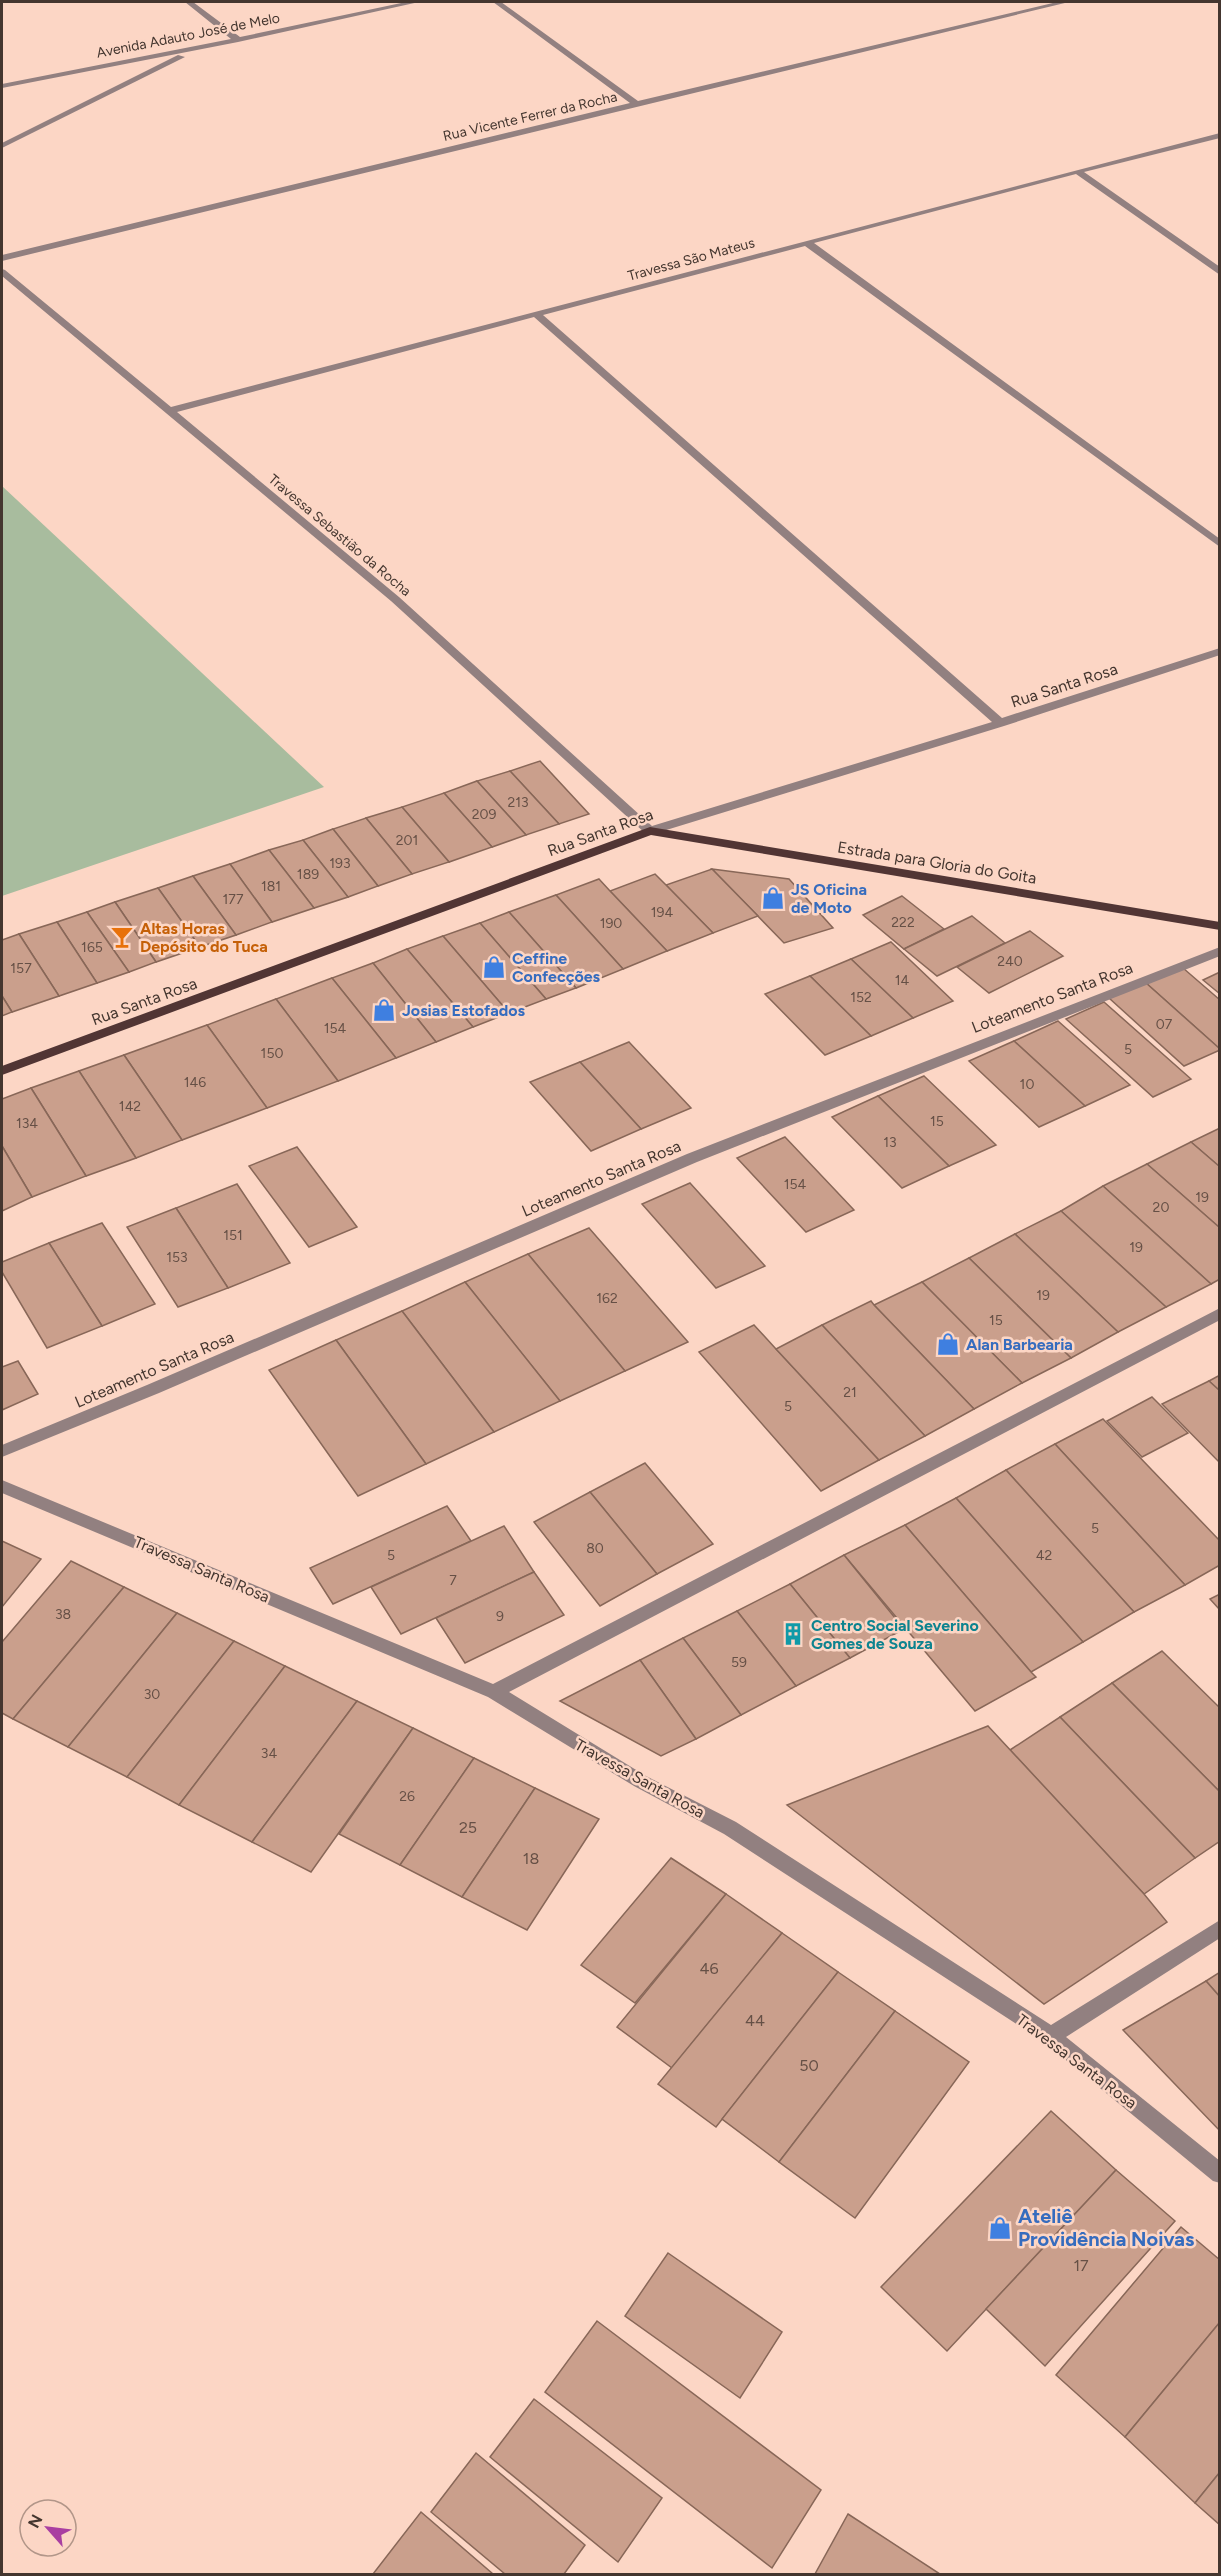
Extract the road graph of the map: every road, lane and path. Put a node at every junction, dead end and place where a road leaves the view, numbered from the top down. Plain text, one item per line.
1 (189, 2) edge
2 (415, 2) edge
3 (497, 2) edge
4 (1065, 2) edge
5 (238, 40) junction
6 (200, 47) junction
7 (2, 86) edge
8 (636, 105) junction
9 (1220, 135) edge
10 (2, 146) edge
11 (1077, 171) junction
12 (806, 242) junction
13 (2, 258) edge
14 (2, 272) edge
15 (1220, 272) edge
16 (536, 314) junction
17 (169, 411) junction
18 (1220, 544) edge
19 (1220, 651) edge
20 (1000, 723) junction
21 (650, 831) junction
22 (1220, 926) edge
23 (1220, 951) edge
24 (2, 1071) edge
25 (1220, 1313) edge
26 (2, 1451) edge
27 (2, 1486) edge
28 (494, 1692) junction
29 (1220, 1928) edge
30 (1051, 2036) junction
31 (1220, 2174) edge

1 - 5 street
2 - 5 street, Avenida Adauto José de Melo
3 - 8 street
4 - 8 street, Rua Vicente Ferrer da Rocha
5 - 6 street, Avenida Adauto José de Melo
6 - 7 street, Avenida Adauto José de Melo
6 - 10 street
8 - 13 street, Rua Vicente Ferrer da Rocha
9 - 11 street, Travessa São Mateus
11 - 12 street, Travessa São Mateus
11 - 15 street
12 - 16 street, Travessa São Mateus
12 - 18 street
14 - 17 street, Travessa Sebastião da Rocha
16 - 17 street, Travessa São Mateus
16 - 20 street
17 - 21 street, Travessa Sebastião da Rocha
19 - 20 street, Rua Santa Rosa
20 - 21 street, Rua Santa Rosa
21 - 22 main road, Estrada para Gloria do Goita
21 - 24 main road, Rua Santa Rosa
23 - 26 street, Loteamento Santa Rosa
25 - 28 street
27 - 28 street, Travessa Santa Rosa
28 - 30 street, Travessa Santa Rosa
29 - 30 street
30 - 31 street, Travessa Santa Rosa

